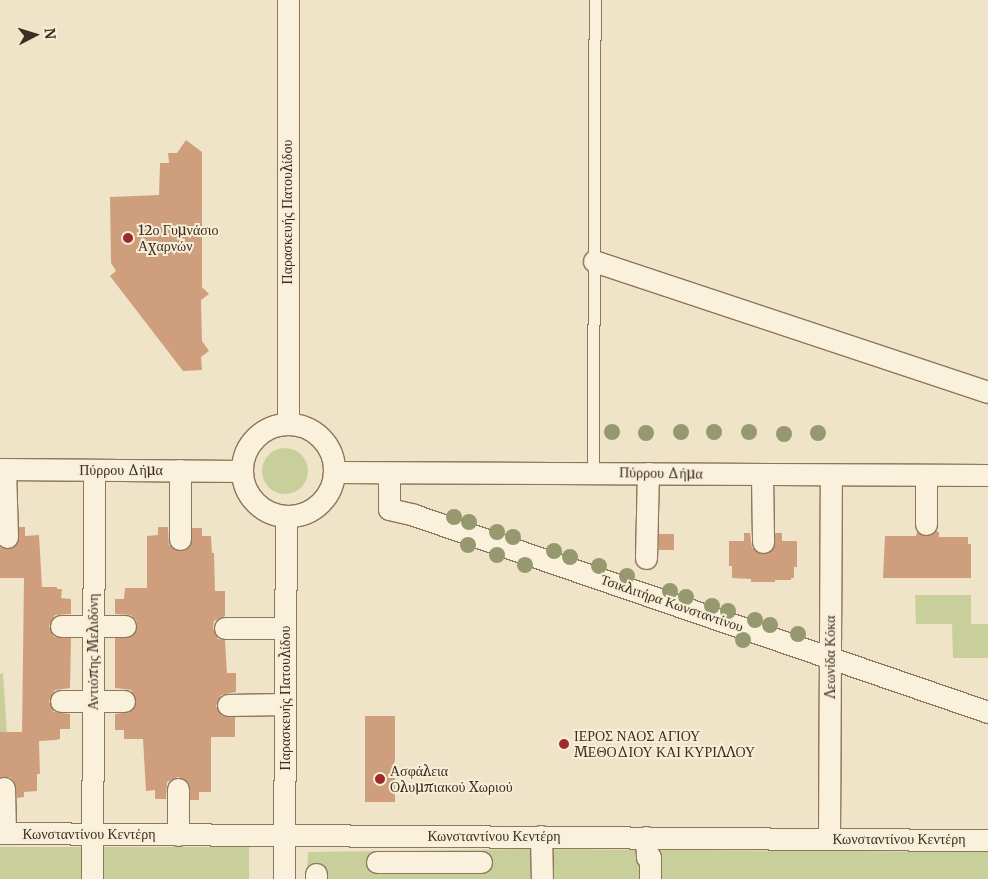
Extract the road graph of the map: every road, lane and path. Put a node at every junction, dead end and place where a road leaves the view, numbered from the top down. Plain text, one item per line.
1 (288, 0) edge
2 (595, 0) edge
3 (594, 261) junction
4 (988, 392) edge
5 (288, 423) junction
6 (3, 469) edge
7 (94, 470) junction
8 (180, 470) junction
9 (242, 471) junction
10 (334, 472) junction
11 (389, 473) junction
12 (593, 473) junction
13 (648, 473) junction
14 (762, 475) junction
15 (988, 475) edge
16 (831, 476) junction
17 (926, 476) junction
18 (286, 516) junction
19 (926, 524) dead end
20 (7, 537) dead end
21 (180, 539) dead end
22 (763, 542) dead end
23 (646, 558) dead end
24 (62, 626) dead end
25 (93, 626) junction
26 (125, 626) dead end
27 (225, 628) dead end
28 (285, 628) junction
29 (830, 658) junction
30 (61, 701) dead end
31 (92, 701) junction
32 (124, 701) dead end
33 (285, 704) junction
34 (228, 706) dead end
35 (988, 712) edge
36 (4, 788) dead end
37 (178, 789) dead end
38 (3, 833) edge
39 (92, 834) junction
40 (178, 835) junction
41 (284, 836) junction
42 (377, 836) junction
43 (541, 836) junction
44 (481, 837) junction
45 (646, 838) junction
46 (829, 838) junction
47 (988, 840) edge
48 (377, 871) edge
49 (480, 871) edge
50 (92, 879) edge
51 (284, 879) edge
52 (542, 879) edge
53 (650, 879) edge

1 - 5 street, Παρασκευής Πατουλίδου
2 - 3 lane
3 - 4 street
3 - 12 lane
5 - 9 street
5 - 10 street
6 - 7 street, Πύρρου Δήμα
6 - 20 street
7 - 8 street, Πύρρου Δήμα
7 - 25 street, Αντιόπης Μελιδόνη
8 - 9 street, Πύρρου Δήμα
8 - 21 street
9 - 18 street
10 - 11 street, Πύρρου Δήμα
10 - 18 street
11 - 12 street, Πύρρου Δήμα
11 - 29 street, Τσικλιτήρα Κωνσταντίνου
12 - 13 street, Πύρρου Δήμα
13 - 14 street, Πύρρου Δήμα
13 - 23 street
14 - 16 street, Πύρρου Δήμα
14 - 22 street
15 - 17 street, Πύρρου Δήμα
16 - 17 street, Πύρρου Δήμα
16 - 29 street, Λεωνίδα Κόκα
17 - 19 street
18 - 28 street, Παρασκευής Πατουλίδου
24 - 25 street
25 - 26 street
25 - 31 street, Αντιόπης Μελιδόνη
27 - 28 street
28 - 33 street, Παρασκευής Πατουλίδου
29 - 35 street, Τσικλιτήρα Κωνσταντίνου
29 - 46 street, Λεωνίδα Κόκα
30 - 31 street
31 - 32 street
31 - 39 street, Αντιόπης Μελιδόνη
33 - 34 street
33 - 41 street, Παρασκευής Πατουλίδου
36 - 38 street
37 - 40 street
38 - 39 street, Κωνσταντίνου Κεντέρη
39 - 40 street, Κωνσταντίνου Κεντέρη
39 - 50 street, Αντιόπης Μελιδόνη
40 - 41 street, Κωνσταντίνου Κεντέρη
41 - 42 street, Κωνσταντίνου Κεντέρη
41 - 51 street, Παρασκευής Πατουλίδου
42 - 44 street, Κωνσταντίνου Κεντέρη
42 - 48 street
43 - 44 street, Κωνσταντίνου Κεντέρη
43 - 45 street, Κωνσταντίνου Κεντέρη
43 - 52 street
44 - 49 street
45 - 46 street, Κωνσταντίνου Κεντέρη
45 - 53 street
46 - 47 street, Κωνσταντίνου Κεντέρη
48 - 49 street

